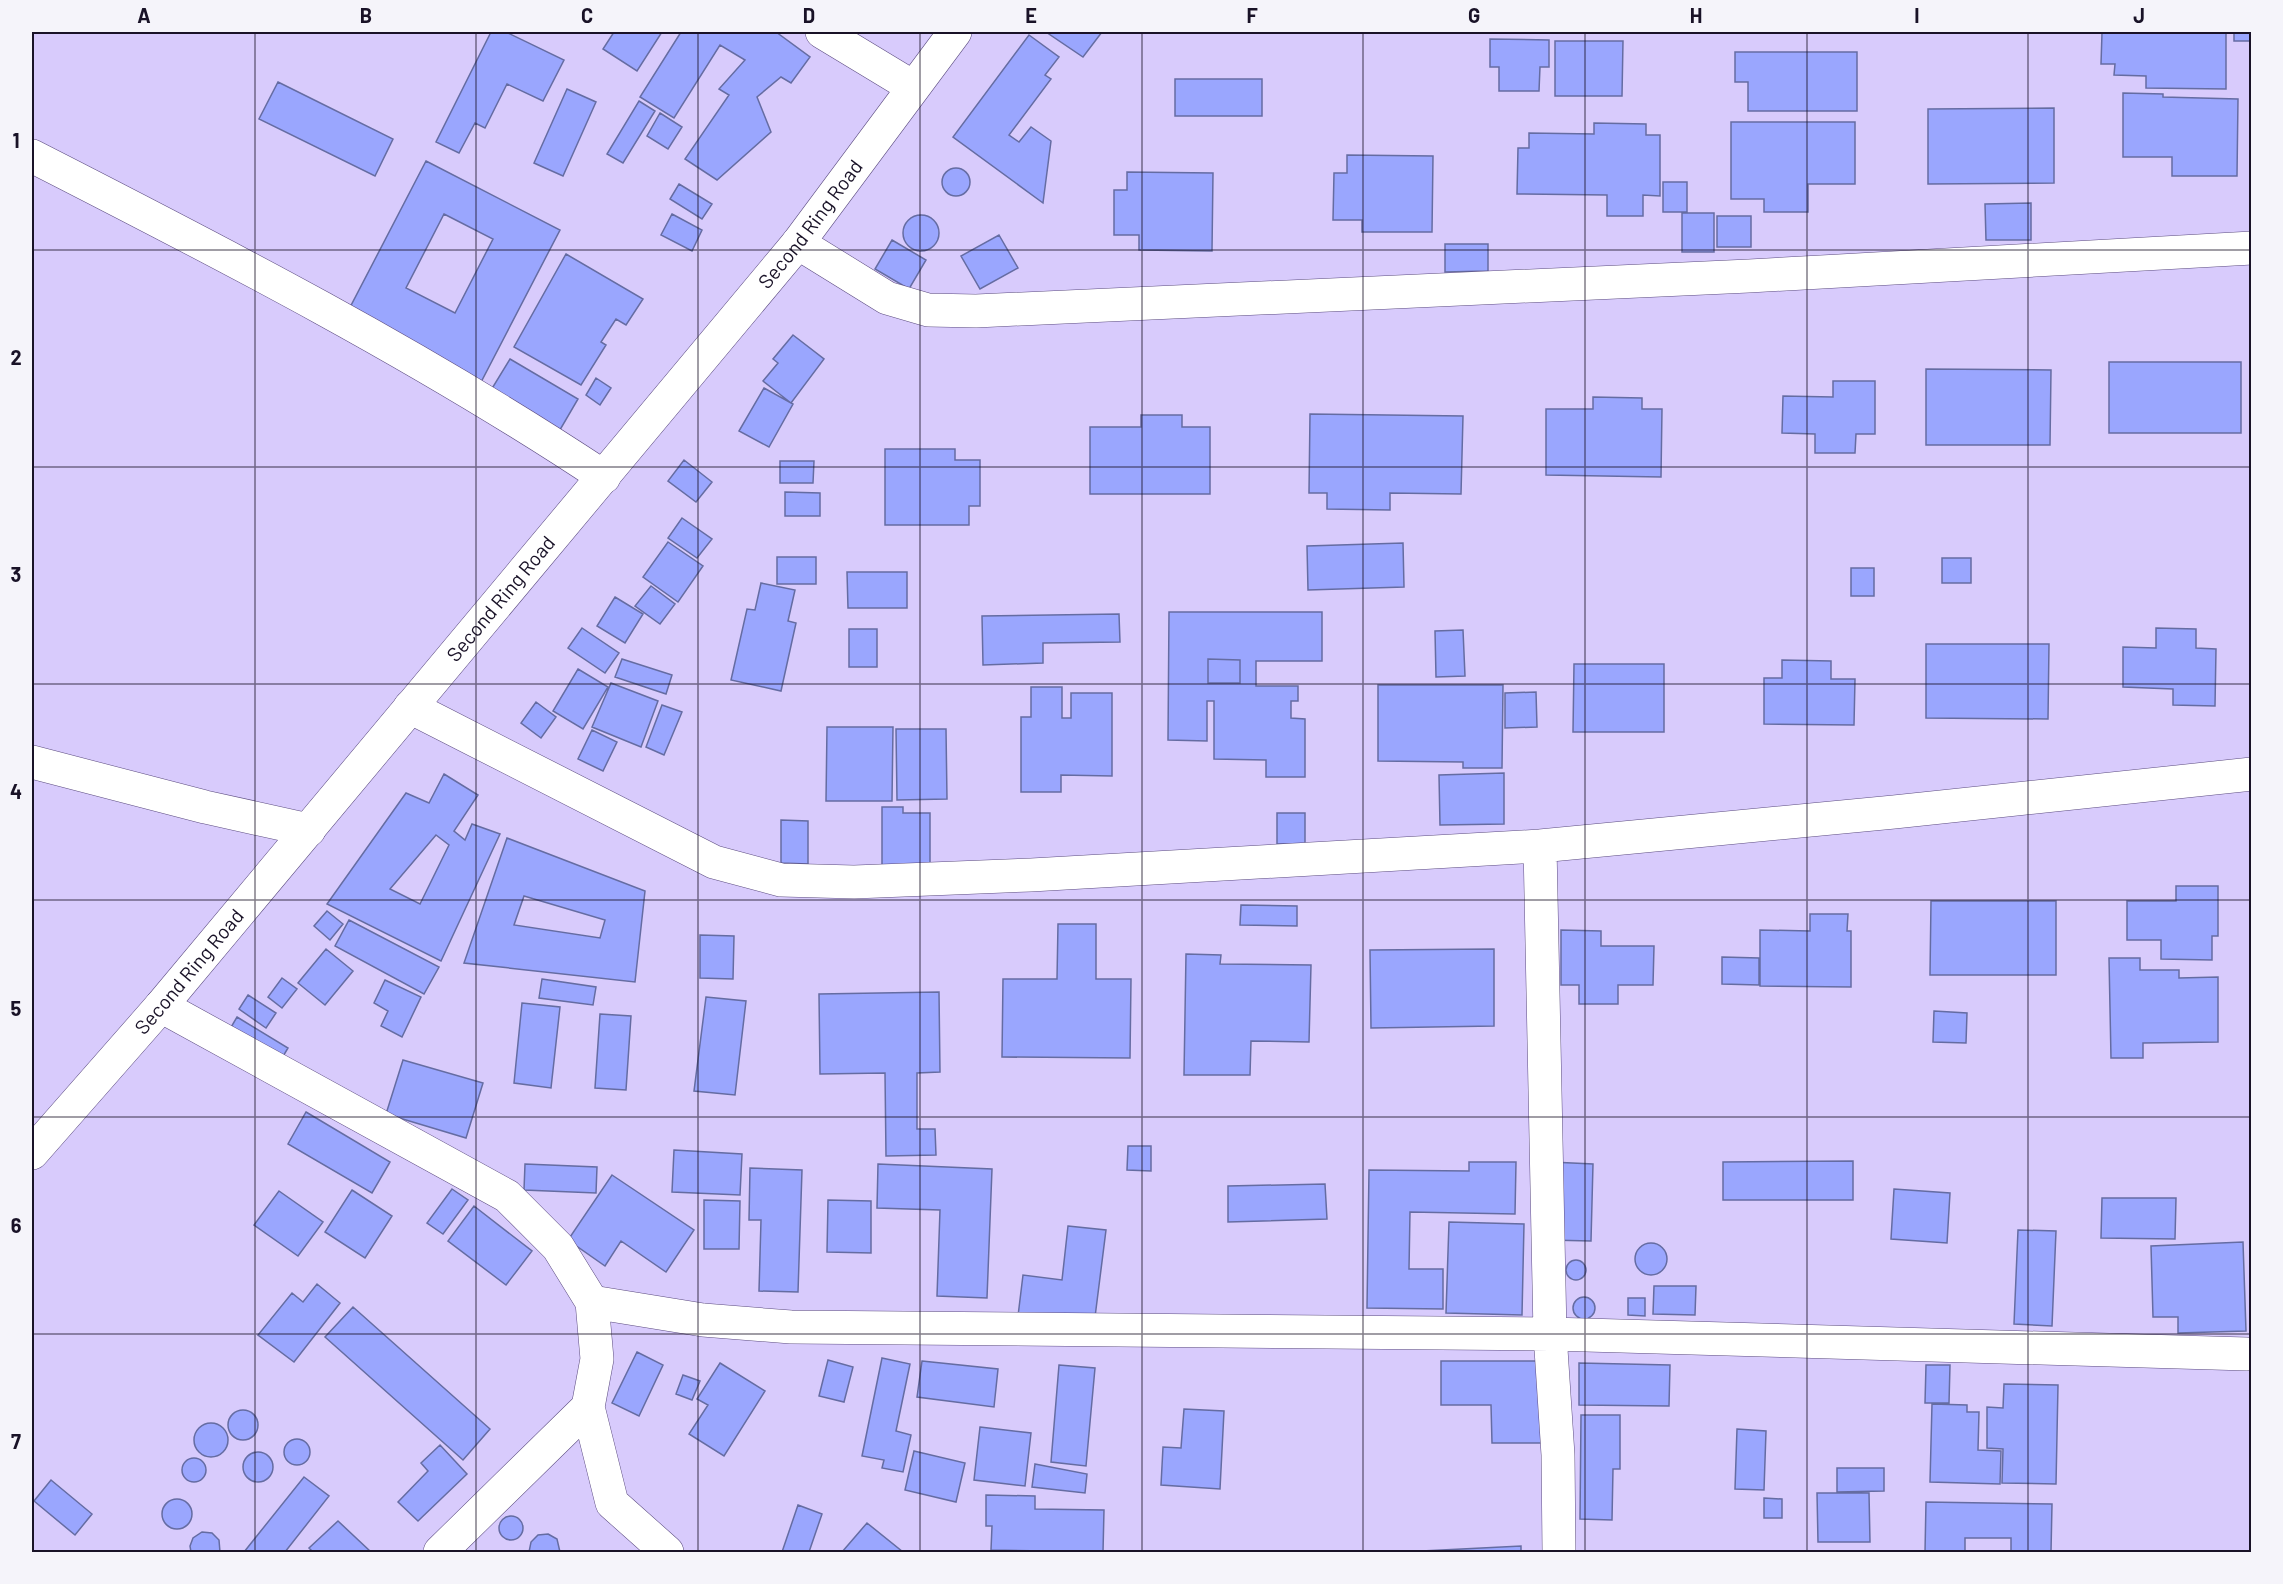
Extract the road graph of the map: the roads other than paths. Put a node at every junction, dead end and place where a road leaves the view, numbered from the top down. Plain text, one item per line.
1 (822, 32) edge
2 (955, 32) edge
3 (913, 87) junction
4 (32, 156) edge
5 (798, 243) junction
6 (2252, 248) edge
7 (604, 477) junction
8 (410, 707) junction
9 (32, 762) edge
10 (2252, 774) edge
11 (309, 830) junction
12 (1540, 846) junction
13 (161, 1006) junction
14 (32, 1153) edge
15 (592, 1302) junction
16 (1550, 1334) junction
17 (2247, 1354) dead end
18 (588, 1407) junction
19 (440, 1552) edge
20 (667, 1552) edge
21 (1559, 1552) edge

1 - 3 street
2 - 3 street, Second Ring Road
3 - 5 street, Second Ring Road
4 - 7 street
5 - 6 street
5 - 7 street, Second Ring Road
7 - 8 street, Second Ring Road
8 - 11 street, Second Ring Road
8 - 12 street
9 - 11 street
10 - 12 street
11 - 13 street, Second Ring Road
12 - 16 street
13 - 14 street, Second Ring Road
13 - 15 street
15 - 16 street
15 - 18 street
16 - 17 street
16 - 21 street
18 - 19 street
18 - 20 street

